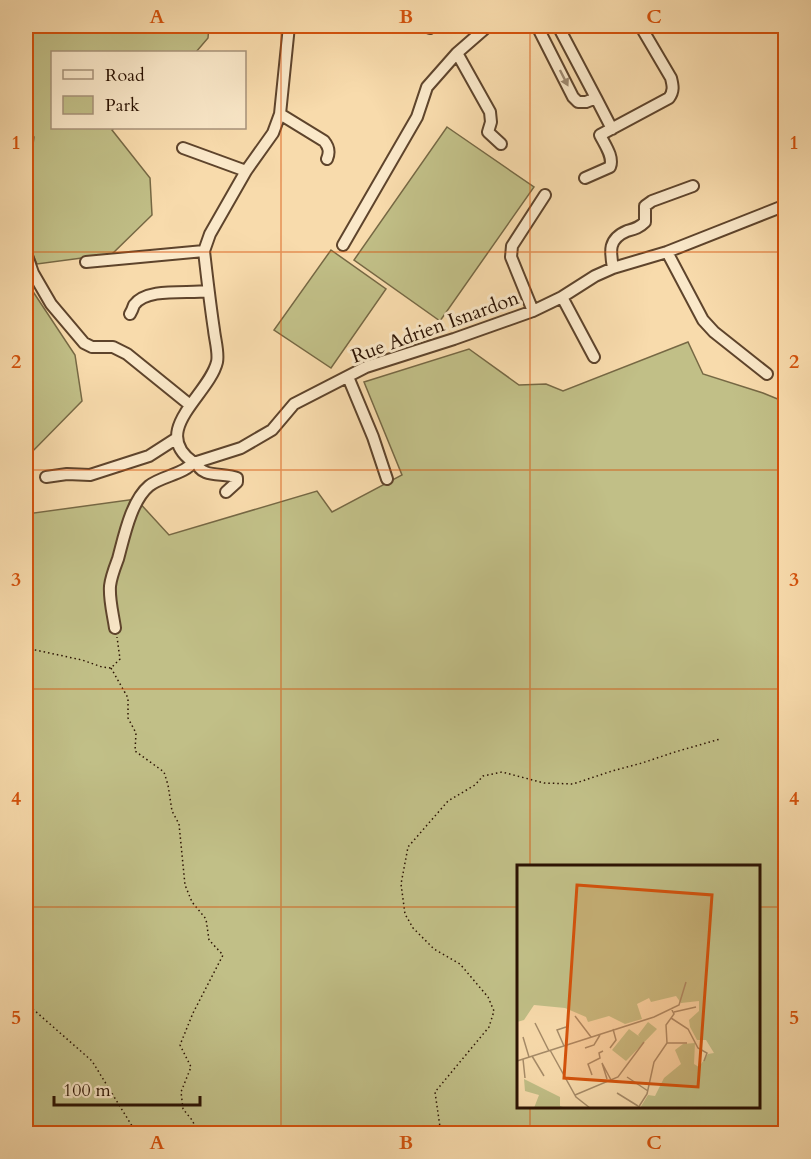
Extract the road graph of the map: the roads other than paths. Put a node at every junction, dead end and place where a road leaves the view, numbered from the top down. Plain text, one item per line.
1 (289, 26) edge
2 (487, 26) edge
3 (537, 26) edge
4 (558, 26) edge
5 (641, 27) dead end
6 (457, 53) junction
7 (596, 98) junction
8 (280, 114) junction
9 (612, 129) junction
10 (501, 144) dead end
11 (183, 148) dead end
12 (327, 159) dead end
13 (246, 171) junction
14 (585, 178) dead end
15 (693, 186) dead end
16 (545, 195) dead end
17 (786, 205) edge
18 (343, 245) dead end
19 (204, 251) junction
20 (667, 252) junction
21 (26, 253) edge
22 (86, 262) dead end
23 (613, 268) junction
24 (208, 291) junction
25 (562, 297) junction
26 (533, 311) junction
27 (130, 314) dead end
28 (594, 357) dead end
29 (767, 374) dead end
30 (348, 377) junction
31 (190, 405) junction
32 (177, 438) junction
33 (195, 462) junction
34 (46, 477) dead end
35 (387, 479) dead end
36 (226, 492) dead end
37 (116, 628) road end

1 - 8 street
2 - 6 street
3 -> 7 street
4 - 7 street
5 - 9 street
6 - 10 street
6 - 18 street
7 - 9 street
8 - 12 street
8 - 13 street
9 - 14 street
11 - 13 street
13 - 19 street
15 - 23 street
16 - 26 street
17 - 20 street, Rue Adrien Isnardon
19 - 22 street
19 - 24 street
20 - 23 street, Rue Adrien Isnardon
20 - 29 street
21 - 31 street
23 - 25 street, Rue Adrien Isnardon
24 - 27 street
24 - 31 street
25 - 26 street, Rue Adrien Isnardon
25 - 28 street
26 - 30 street, Rue Adrien Isnardon
30 - 33 street, Rue Adrien Isnardon
30 - 35 street
31 - 32 street
32 - 33 street
32 - 34 street
33 - 36 street
33 - 37 street, Rue Adrien Isnardon

